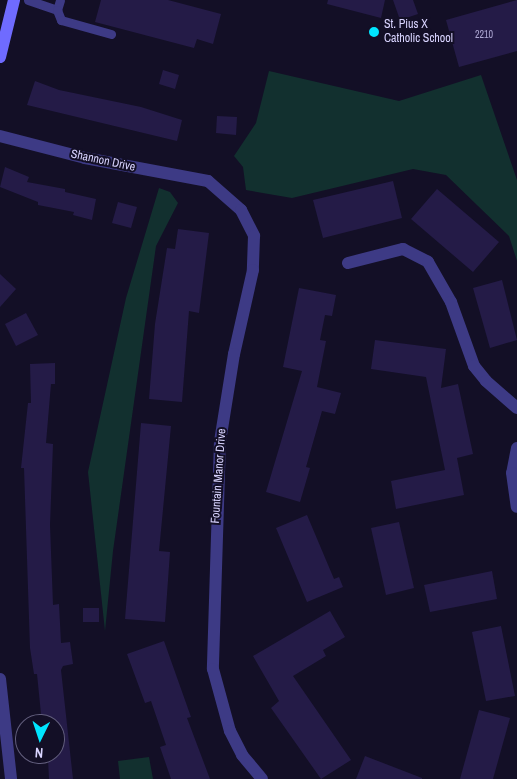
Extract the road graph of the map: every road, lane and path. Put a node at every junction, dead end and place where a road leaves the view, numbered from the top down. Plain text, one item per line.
1 (14, 0) edge
2 (28, 0) edge
3 (60, 0) edge
4 (57, 10) junction
5 (111, 34) dead end
6 (0, 57) edge
7 (0, 136) edge
8 (208, 181) joint
9 (348, 263) dead end
10 (517, 408) edge
11 (517, 448) edge
12 (517, 507) edge
13 (0, 679) edge
14 (3, 740) edge
15 (11, 779) edge
16 (262, 779) edge

1 - 6 street
2 - 4 lane
3 - 4 lane
4 - 5 lane
7 - 8 street, Shannon Drive
8 - 16 street, Fountain Manor Drive
9 - 10 street
11 - 12 street
13 - 14 street
14 - 15 street

